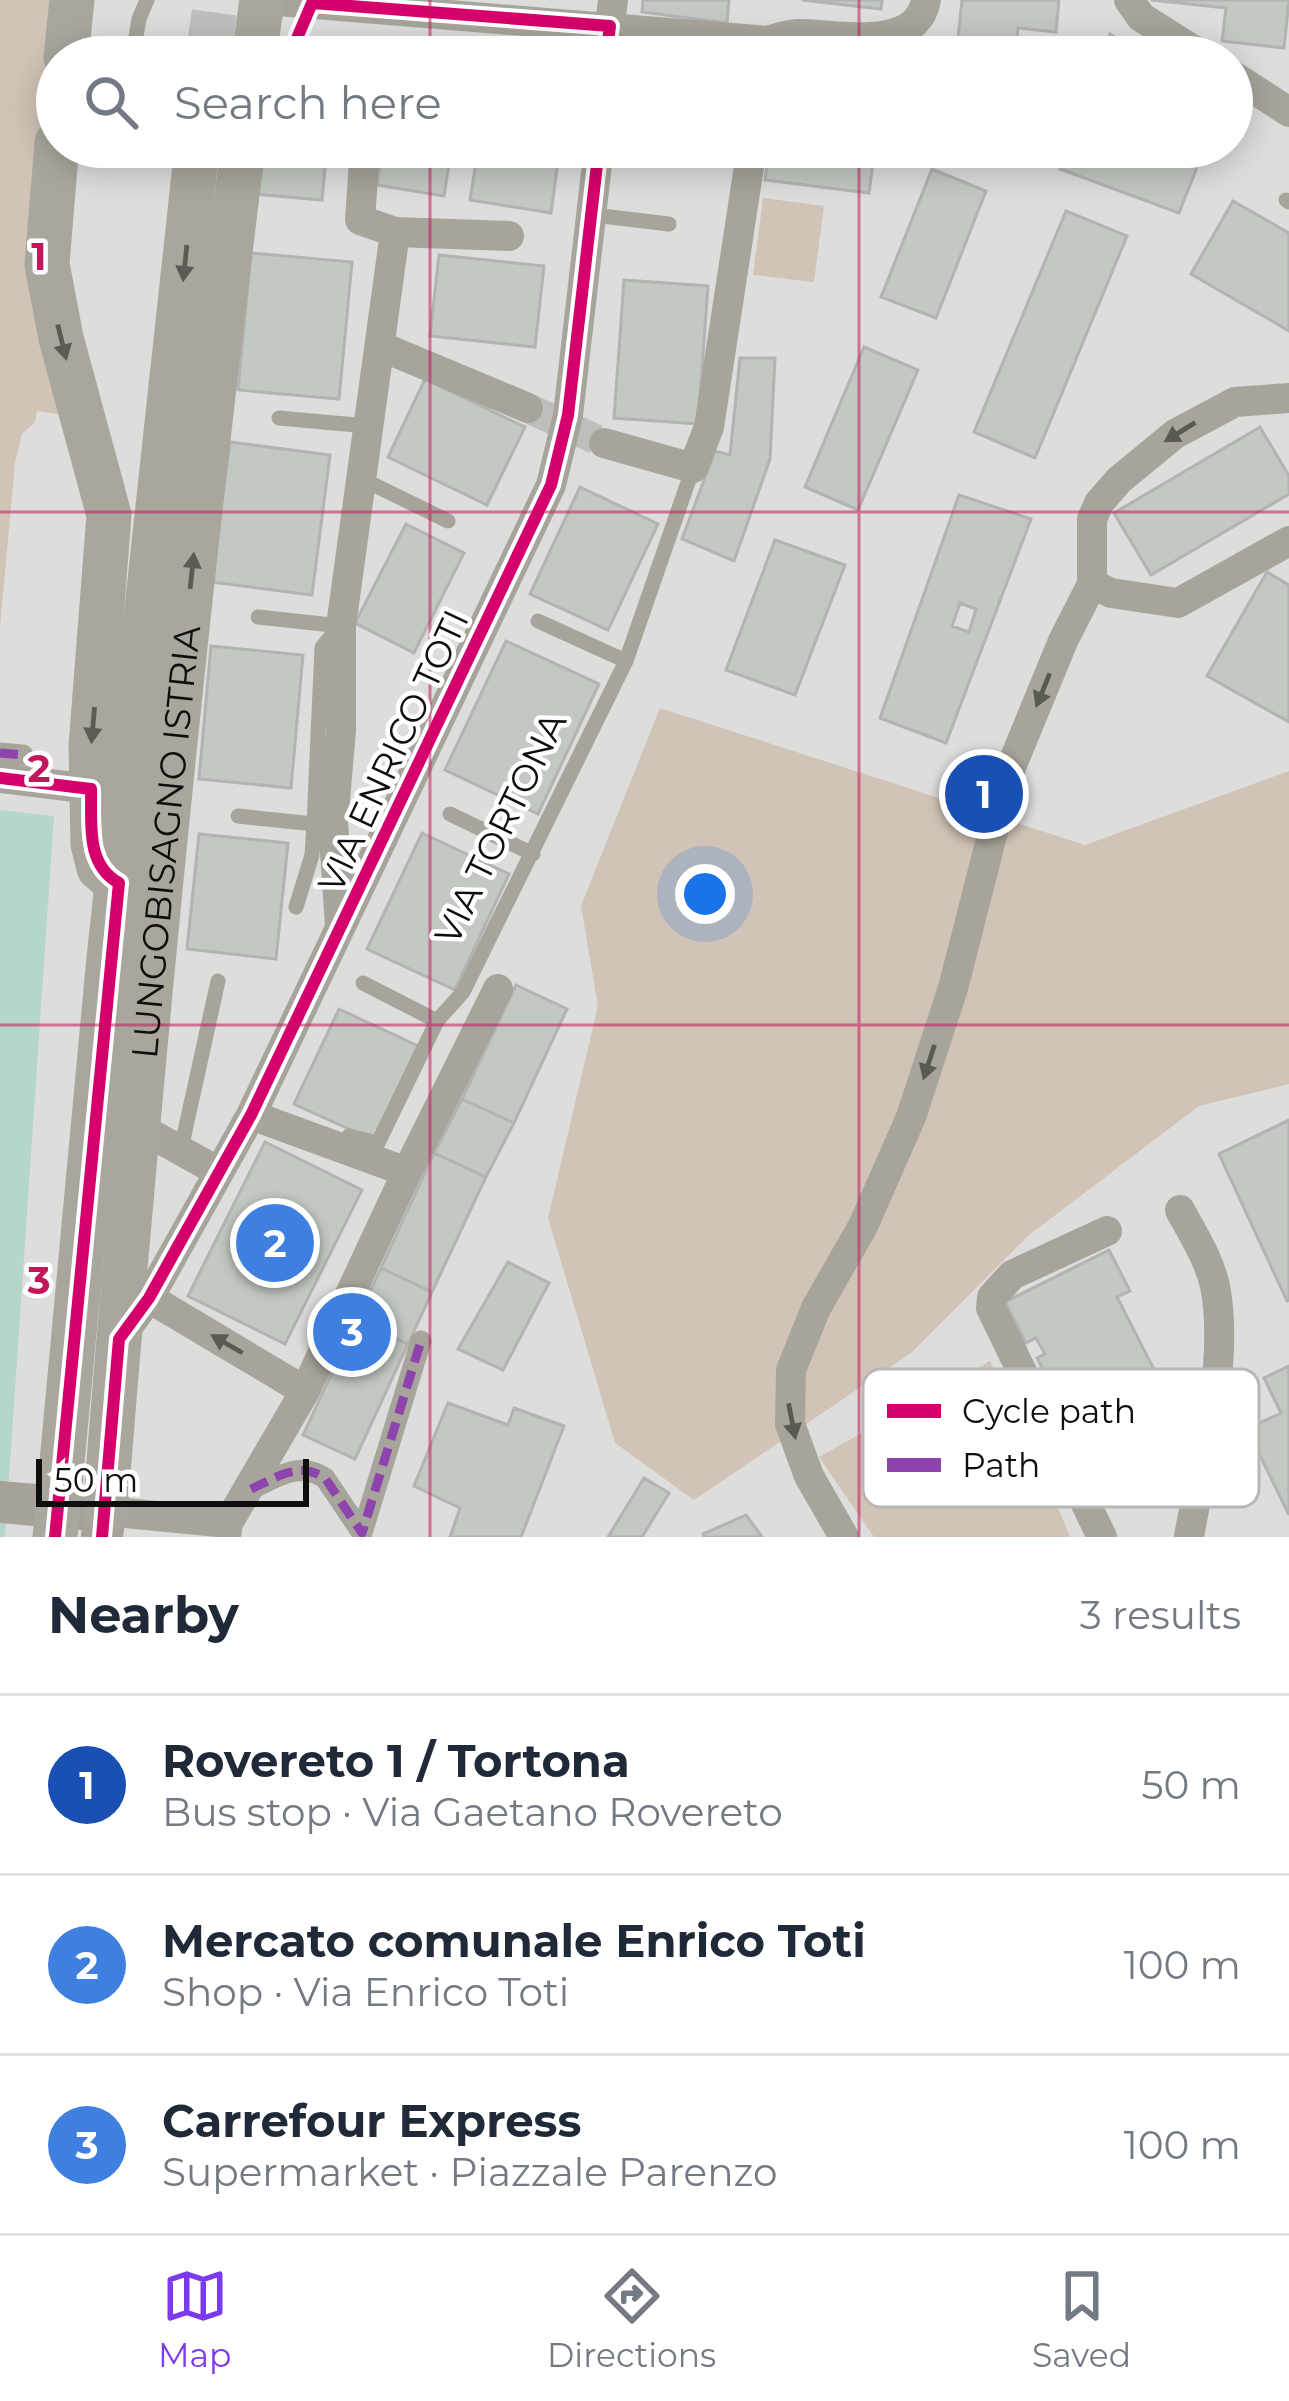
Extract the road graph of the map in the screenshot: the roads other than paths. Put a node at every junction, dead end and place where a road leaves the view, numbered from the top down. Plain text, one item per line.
1 (72, 0) edge
2 (147, 0) edge
3 (264, 0) edge
4 (926, 0) edge
5 (1129, 0) edge
6 (610, 28) edge
7 (68, 36) edge
8 (136, 36) edge
9 (258, 36) edge
10 (670, 36) edge
11 (790, 36) edge
12 (824, 36) edge
13 (878, 36) edge
14 (1171, 36) edge
15 (1253, 89) edge
16 (1289, 112) edge
17 (55, 168) edge
18 (195, 168) edge
19 (240, 168) edge
20 (364, 168) edge
21 (596, 168) edge
22 (749, 168) edge
23 (593, 215) junction
24 (670, 224) dead end
25 (395, 232) junction
26 (509, 236) dead end
27 (380, 346) junction
28 (1289, 398) edge
29 (529, 408) tunnel mouth
30 (278, 418) dead end
31 (367, 426) junction
32 (604, 443) tunnel mouth
33 (693, 468) junction
34 (360, 478) junction
35 (448, 521) dead end
36 (1289, 541) edge
37 (1092, 584) junction
38 (258, 616) dead end
39 (538, 621) dead end
40 (341, 626) junction
41 (626, 661) junction
42 (0, 778) edge
43 (91, 789) junction
44 (450, 814) dead end
45 (238, 816) dead end
46 (314, 824) junction
47 (533, 854) junction
48 (118, 883) junction
49 (296, 907) dead end
50 (341, 932) junction
51 (218, 981) dead end
52 (363, 983) dead end
53 (498, 989) dead end
54 (437, 1022) junction
55 (251, 1115) junction
56 (309, 1122) dead end
57 (137, 1126) junction
58 (181, 1149) junction
59 (219, 1172) junction
60 (406, 1172) junction
61 (1180, 1210) dead end
62 (1107, 1232) dead end
63 (149, 1298) junction
64 (118, 1340) junction
65 (421, 1341) dead end
66 (1021, 1369) edge
67 (1216, 1369) edge
68 (305, 1391) junction
69 (251, 1489) junction
70 (1087, 1507) edge
71 (1194, 1507) edge
72 (37, 1512) edge
73 (103, 1524) edge
74 (227, 1530) edge
75 (361, 1535) edge
76 (844, 1537) edge
77 (1102, 1537) edge
78 (1189, 1537) edge

1 - 7 main road
2 - 8 lane
3 - 6 street
3 - 9 main road
4 - 13 street
5 - 14 street
6 - 10 street
11 - 12 street
15 - 16 street
17 -> 43 main road
18 -> 48 main road, LUNGOBISAGNO ISTRIA
57 -> 19 main road, LUNGOBISAGNO ISTRIA
20 - 25 street
21 - 23 street, VIA ENRICO TOTI
22 - 33 street, VIA TORTONA
23 - 24 lane
23 - 50 street, VIA ENRICO TOTI
25 - 26 street
25 - 27 street
27 - 29 street
27 - 31 street
28 -> 37 street
30 - 31 lane
31 - 34 street
32 - 33 street
33 - 41 lane, VIA TORTONA
34 - 35 lane
34 - 40 street
36 - 37 street
37 -> 76 street
38 - 40 lane
39 - 41 lane
40 - 46 lane
40 - 50 street
41 - 47 lane, VIA TORTONA
42 - 43 street
43 - 48 main road
44 - 47 lane
45 - 46 lane
46 - 49 lane
47 - 54 lane, VIA TORTONA
48 - 72 main road, LUNGOBISAGNO ISTRIA
50 - 55 street, VIA ENRICO TOTI
51 - 58 lane
52 - 54 lane
53 - 60 street
54 - 56 lane, VIA TORTONA
55 - 59 street, VIA ENRICO TOTI
55 - 60 street
57 - 58 street
57 - 64 main road, LUNGOBISAGNO ISTRIA
58 - 59 street
59 - 63 street, VIA ENRICO TOTI
60 - 68 street
61 - 67 street
62 - 66 street
63 - 64 street, VIA ENRICO TOTI
68 -> 63 street
64 - 73 main road, LUNGOBISAGNO ISTRIA
65 - 75 street
68 - 69 street
69 - 74 street
69 - 75 street
70 - 77 street
71 - 78 street
72 - 73 main road
73 - 74 street

